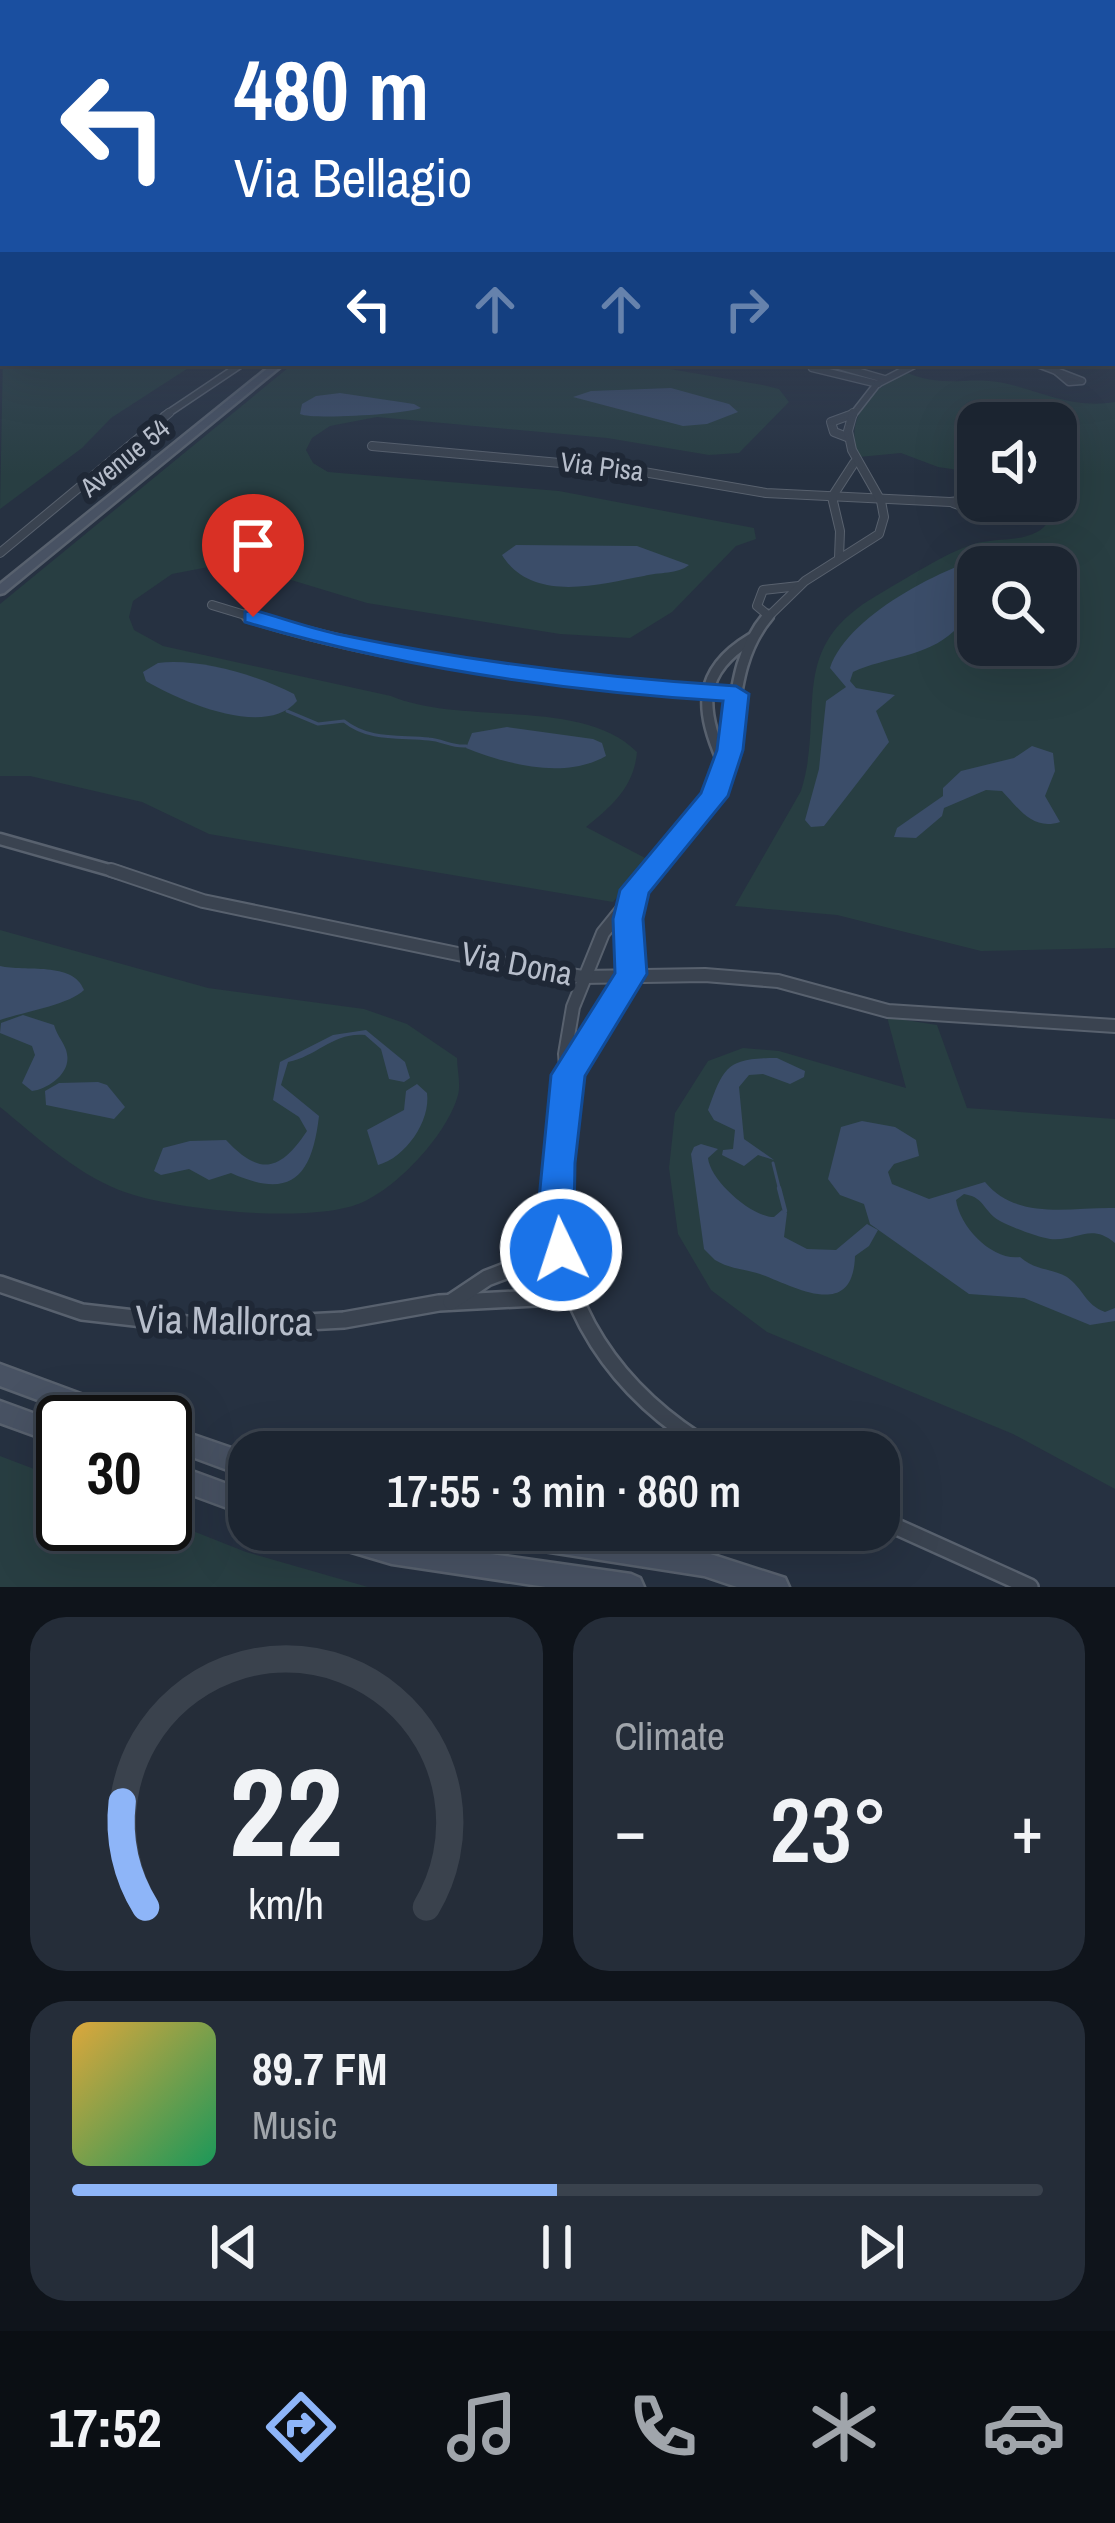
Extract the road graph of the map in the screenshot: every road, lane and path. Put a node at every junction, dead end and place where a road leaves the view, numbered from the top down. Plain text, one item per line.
1 (239, 366) edge
2 (265, 366) edge
3 (276, 366) edge
4 (809, 366) edge
5 (912, 366) edge
6 (1043, 366) edge
7 (1056, 371) dead end
8 (881, 381) junction
9 (854, 414) junction
10 (847, 437) junction
11 (372, 446) dead end
12 (854, 463) junction
13 (832, 497) junction
14 (879, 499) junction
15 (957, 504) edge
16 (0, 553) edge
17 (839, 558) junction
18 (0, 578) edge
19 (799, 586) junction
20 (0, 590) edge
21 (212, 605) dead end
22 (769, 616) junction
23 (751, 639) junction
24 (709, 692) junction
25 (736, 694) junction
26 (724, 764) junction
27 (0, 839) edge
28 (635, 890) junction
29 (631, 974) junction
30 (583, 977) junction
31 (1115, 1026) edge
32 (568, 1075) junction
33 (561, 1250) junction
34 (0, 1284) edge
35 (573, 1296) junction
36 (451, 1302) junction
37 (0, 1376) edge
38 (53, 1395) edge
39 (0, 1412) edge
40 (36, 1425) edge
41 (684, 1431) edge
42 (192, 1446) edge
43 (228, 1458) edge
44 (192, 1483) edge
45 (228, 1496) edge
46 (900, 1528) edge
47 (389, 1551) edge
48 (621, 1551) edge
49 (631, 1587) edge
50 (776, 1587) edge
51 (1030, 1587) edge

1 - 16 street
2 - 18 street, Avenue 54
3 - 20 street, Avenue 54
4 - 8 street
5 - 8 street
6 - 7 street
8 - 9 street
9 - 10 street
9 - 10 street
10 - 12 street
11 - 13 street, Via Pisa
12 - 13 street
12 - 14 street
13 - 14 street, Via Pisa
13 - 17 street
14 - 15 street, Via Pisa
14 - 17 street
17 - 19 street
19 - 22 street
19 - 22 street
21 - 24 street
22 - 23 street
23 - 24 street
23 - 25 street
24 - 25 street
24 - 26 street
25 - 26 street
26 - 28 street
27 - 30 street, Via Dona
28 - 29 street
28 - 30 street
29 - 30 street, Via Dona
29 - 31 street, Via Dona
29 - 32 street
30 - 32 street
32 - 33 street
33 - 35 street
33 - 36 street, Via Mallorca
34 - 36 street, Via Mallorca
35 - 36 street, Via Mallorca
35 - 41 street
37 - 38 street
39 - 40 street
42 - 43 street
44 - 45 street
46 - 51 street
47 - 49 street
48 - 50 street

